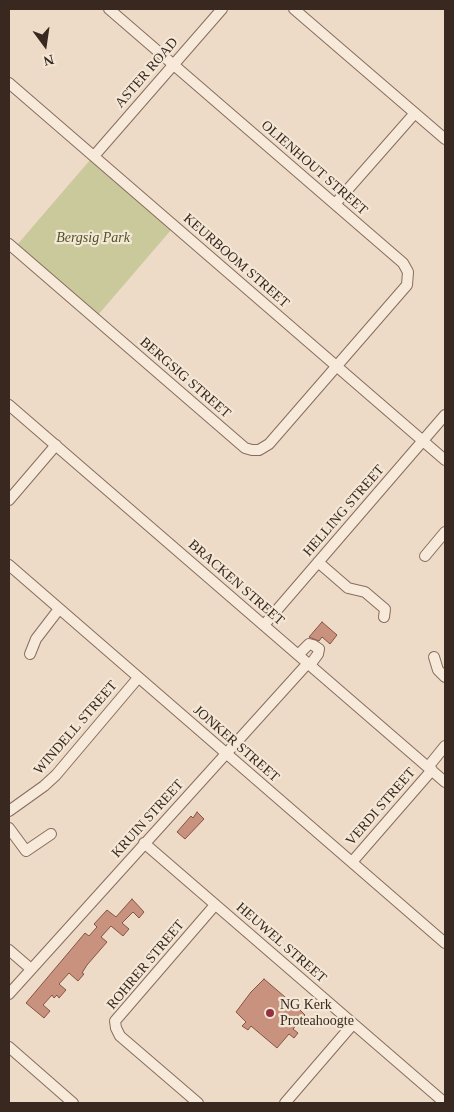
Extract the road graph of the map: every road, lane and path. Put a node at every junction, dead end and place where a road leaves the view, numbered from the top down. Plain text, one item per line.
1 (109, 9) edge
2 (222, 9) edge
3 (294, 9) edge
4 (173, 65) junction
5 (9, 83) edge
6 (415, 113) junction
7 (445, 139) edge
8 (94, 156) junction
9 (335, 204) junction
10 (9, 244) edge
11 (336, 366) junction
12 (9, 405) edge
13 (445, 415) edge
14 (423, 440) junction
15 (56, 446) junction
16 (445, 460) edge
17 (9, 500) edge
18 (445, 532) edge
19 (425, 556) dead end
20 (318, 562) junction
21 (9, 565) edge
22 (59, 609) junction
23 (384, 617) dead end
24 (264, 625) junction
25 (30, 654) dead end
26 (298, 655) junction
27 (434, 657) dead end
28 (309, 664) junction
29 (445, 677) edge
30 (138, 678) junction
31 (445, 746) edge
32 (226, 753) junction
33 (430, 768) junction
34 (445, 782) edge
35 (9, 811) edge
36 (9, 828) edge
37 (51, 834) dead end
38 (144, 843) junction
39 (352, 862) junction
40 (215, 905) junction
41 (445, 943) edge
42 (9, 950) edge
43 (31, 969) junction
44 (9, 994) edge
45 (353, 1024) junction
46 (9, 1048) edge
47 (73, 1103) edge
48 (198, 1103) edge
49 (285, 1103) edge
50 (445, 1103) edge

1 - 4 street, OLIENHOUT STREET
2 - 4 street, ASTER ROAD
3 - 6 street
4 - 8 street, ASTER ROAD
4 - 9 street, OLIENHOUT STREET
5 - 8 street, KEURBOOM STREET
6 - 7 street
6 - 9 street
8 - 11 street, KEURBOOM STREET
9 - 11 street, OLIENHOUT STREET
10 - 11 street, BERGSIG STREET
11 - 14 street, KEURBOOM STREET
12 - 15 street, BRACKEN STREET
13 - 14 street, HELLING STREET
14 - 16 street, KEURBOOM STREET
14 - 20 street, HELLING STREET
15 - 17 street
15 - 24 street, BRACKEN STREET
18 - 19 street
20 - 23 street
20 - 24 street, HELLING STREET
21 - 22 street, JONKER STREET
22 - 25 street
22 - 30 street, JONKER STREET
24 - 26 street, BRACKEN STREET
26 - 28 street, BRACKEN STREET
26 - 28 street
27 - 29 street
28 - 32 street, KRUIN STREET
28 - 33 street, BRACKEN STREET
30 - 32 street, JONKER STREET
30 - 35 street, WINDELL STREET
31 - 33 street, VERDI STREET
32 - 38 street, KRUIN STREET
32 - 39 street, JONKER STREET
33 - 34 street, BRACKEN STREET
33 - 39 street, VERDI STREET
36 - 37 street
38 - 40 street, HEUWEL STREET
38 - 43 street, KRUIN STREET
39 - 41 street, JONKER STREET
40 - 45 street, HEUWEL STREET
40 - 48 street, ROHRER STREET
42 - 43 street
43 - 44 street, KRUIN STREET
45 - 49 street
45 - 50 street, HEUWEL STREET
46 - 47 street

